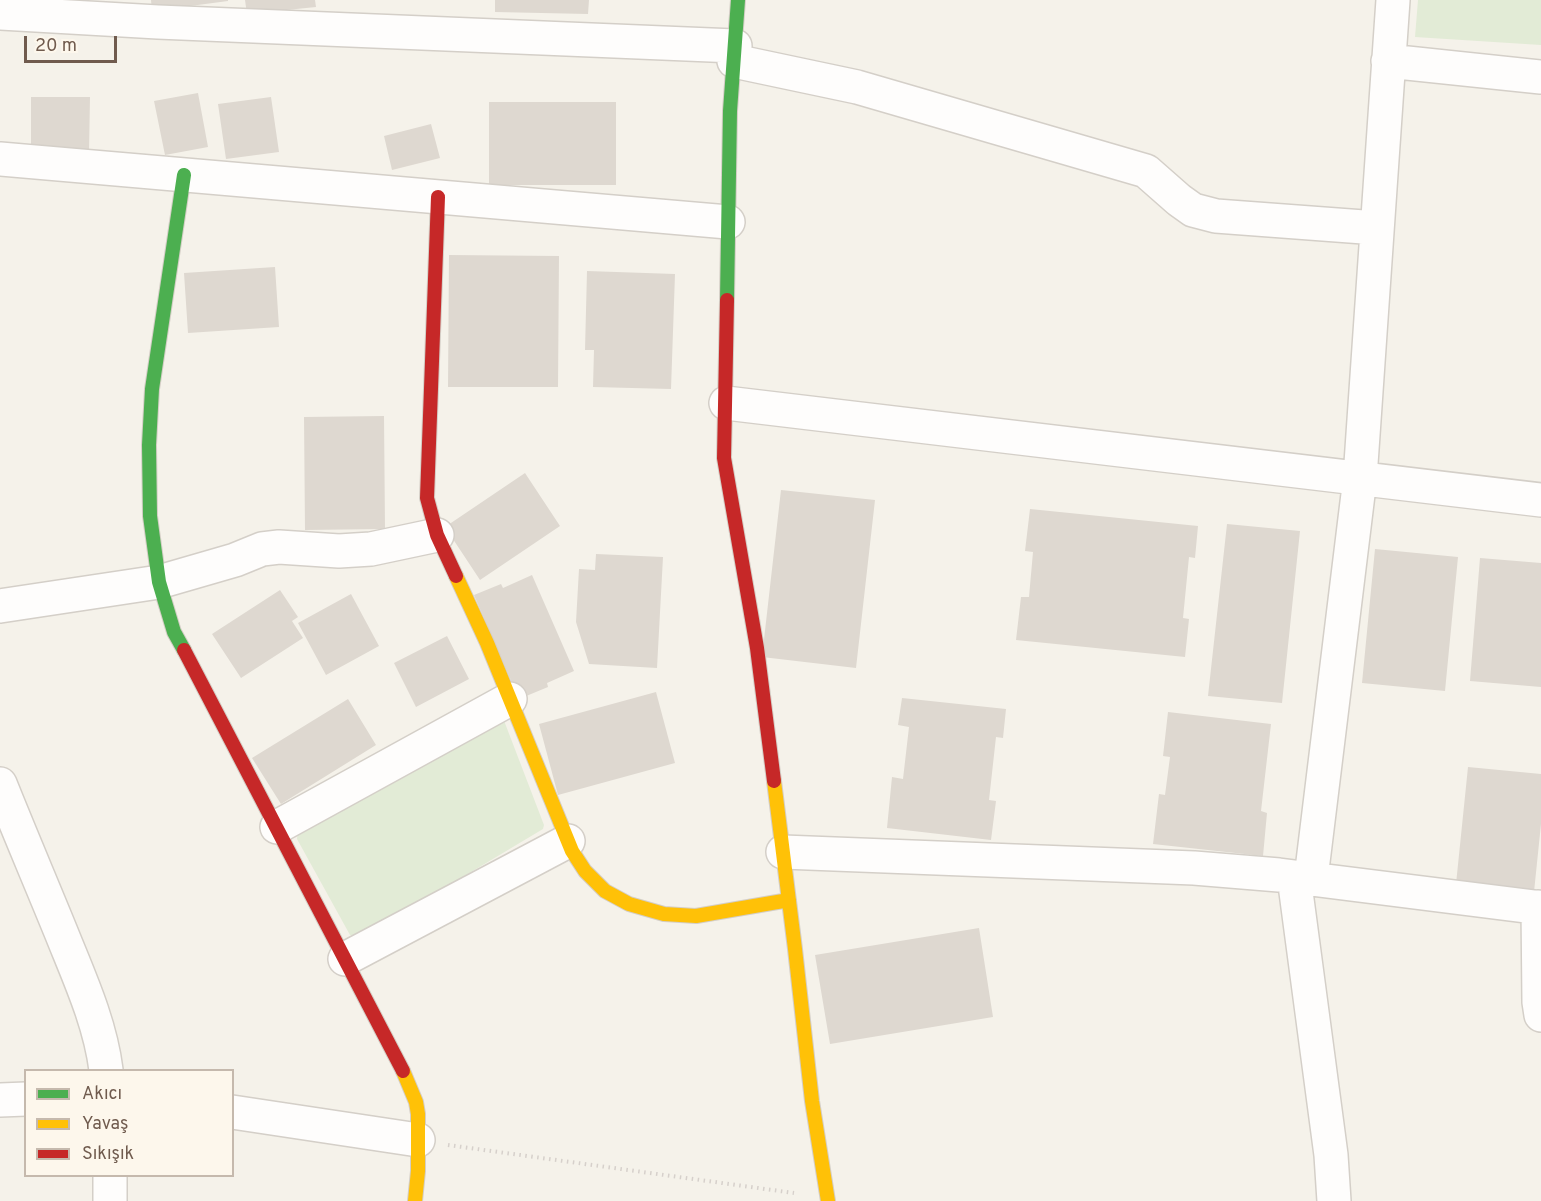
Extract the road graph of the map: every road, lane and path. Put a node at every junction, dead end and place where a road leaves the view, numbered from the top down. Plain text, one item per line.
1 (738, 0) edge
2 (1393, 0) edge
3 (0, 14) edge
4 (734, 53) junction
5 (1388, 61) junction
6 (1541, 77) edge
7 (0, 159) edge
8 (184, 175) junction
9 (438, 197) junction
10 (728, 222) junction
11 (1377, 228) junction
12 (726, 403) junction
13 (1360, 478) junction
14 (1541, 500) edge
15 (437, 535) junction
16 (159, 582) junction
17 (0, 606) edge
18 (510, 699) junction
19 (0, 784) edge
20 (277, 827) junction
21 (568, 841) junction
22 (783, 852) junction
23 (1303, 878) junction
24 (789, 900) junction
25 (1539, 907) edge
26 (345, 959) junction
27 (1541, 1015) edge
28 (106, 1069) edge
29 (24, 1099) edge
30 (0, 1100) edge
31 (234, 1112) edge
32 (418, 1140) junction
33 (110, 1177) edge
34 (828, 1199) edge
35 (110, 1201) edge
36 (414, 1201) edge
37 (1335, 1201) edge

1 - 4 street
2 - 5 street
3 - 4 street
4 - 10 street
4 - 11 street
5 - 6 street
5 - 11 street
7 - 8 street
8 - 9 street
8 - 16 street
9 - 10 street
9 - 15 street
10 - 12 street
11 - 13 street
12 - 13 street
12 - 22 street
13 - 14 street
13 - 23 street
15 - 16 street
15 - 18 street
16 - 17 street
16 - 20 street
18 - 20 street
18 - 21 street
19 - 28 street
20 - 26 street
21 - 24 street
21 - 26 street
22 - 23 street
22 - 24 street
23 - 25 street
23 - 37 street
24 - 34 street
25 - 27 street
26 - 32 street
29 - 30 street
31 - 32 street
32 - 34 path
32 - 36 street
33 - 35 street

